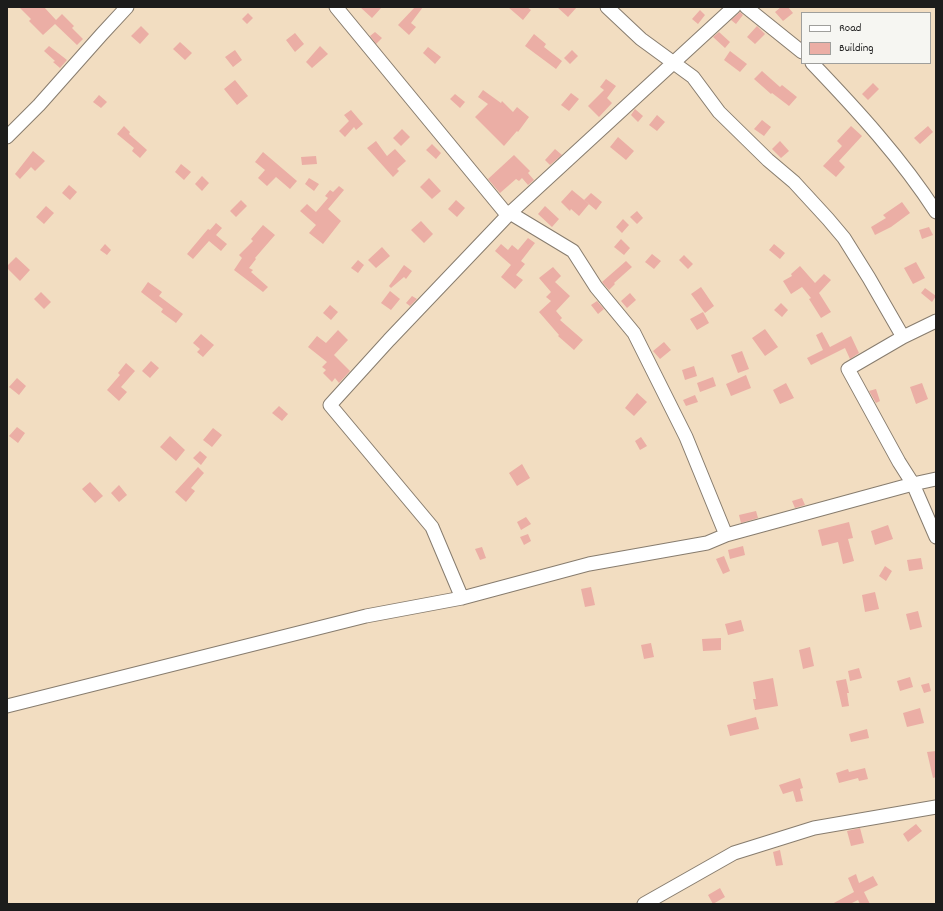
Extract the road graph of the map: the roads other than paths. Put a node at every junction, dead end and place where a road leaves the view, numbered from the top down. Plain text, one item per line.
1 (127, 7) edge
2 (336, 7) edge
3 (607, 7) edge
4 (734, 7) edge
5 (746, 7) edge
6 (801, 51) edge
7 (673, 63) junction
8 (813, 64) edge
9 (7, 137) edge
10 (936, 212) edge
11 (510, 213) junction
12 (936, 321) edge
13 (903, 337) junction
14 (936, 479) edge
15 (913, 484) junction
16 (726, 535) junction
17 (936, 537) edge
18 (462, 598) junction
19 (7, 706) edge
20 (936, 807) edge
21 (644, 904) edge

1 - 9 street
2 - 11 street
3 - 7 street
4 - 7 street
5 - 6 street
7 - 11 street
7 - 13 street
8 - 10 street
11 - 16 street
11 - 18 street
12 - 13 street
13 - 15 street
14 - 15 street
15 - 16 street
15 - 17 street
16 - 18 street
18 - 19 street
20 - 21 street

